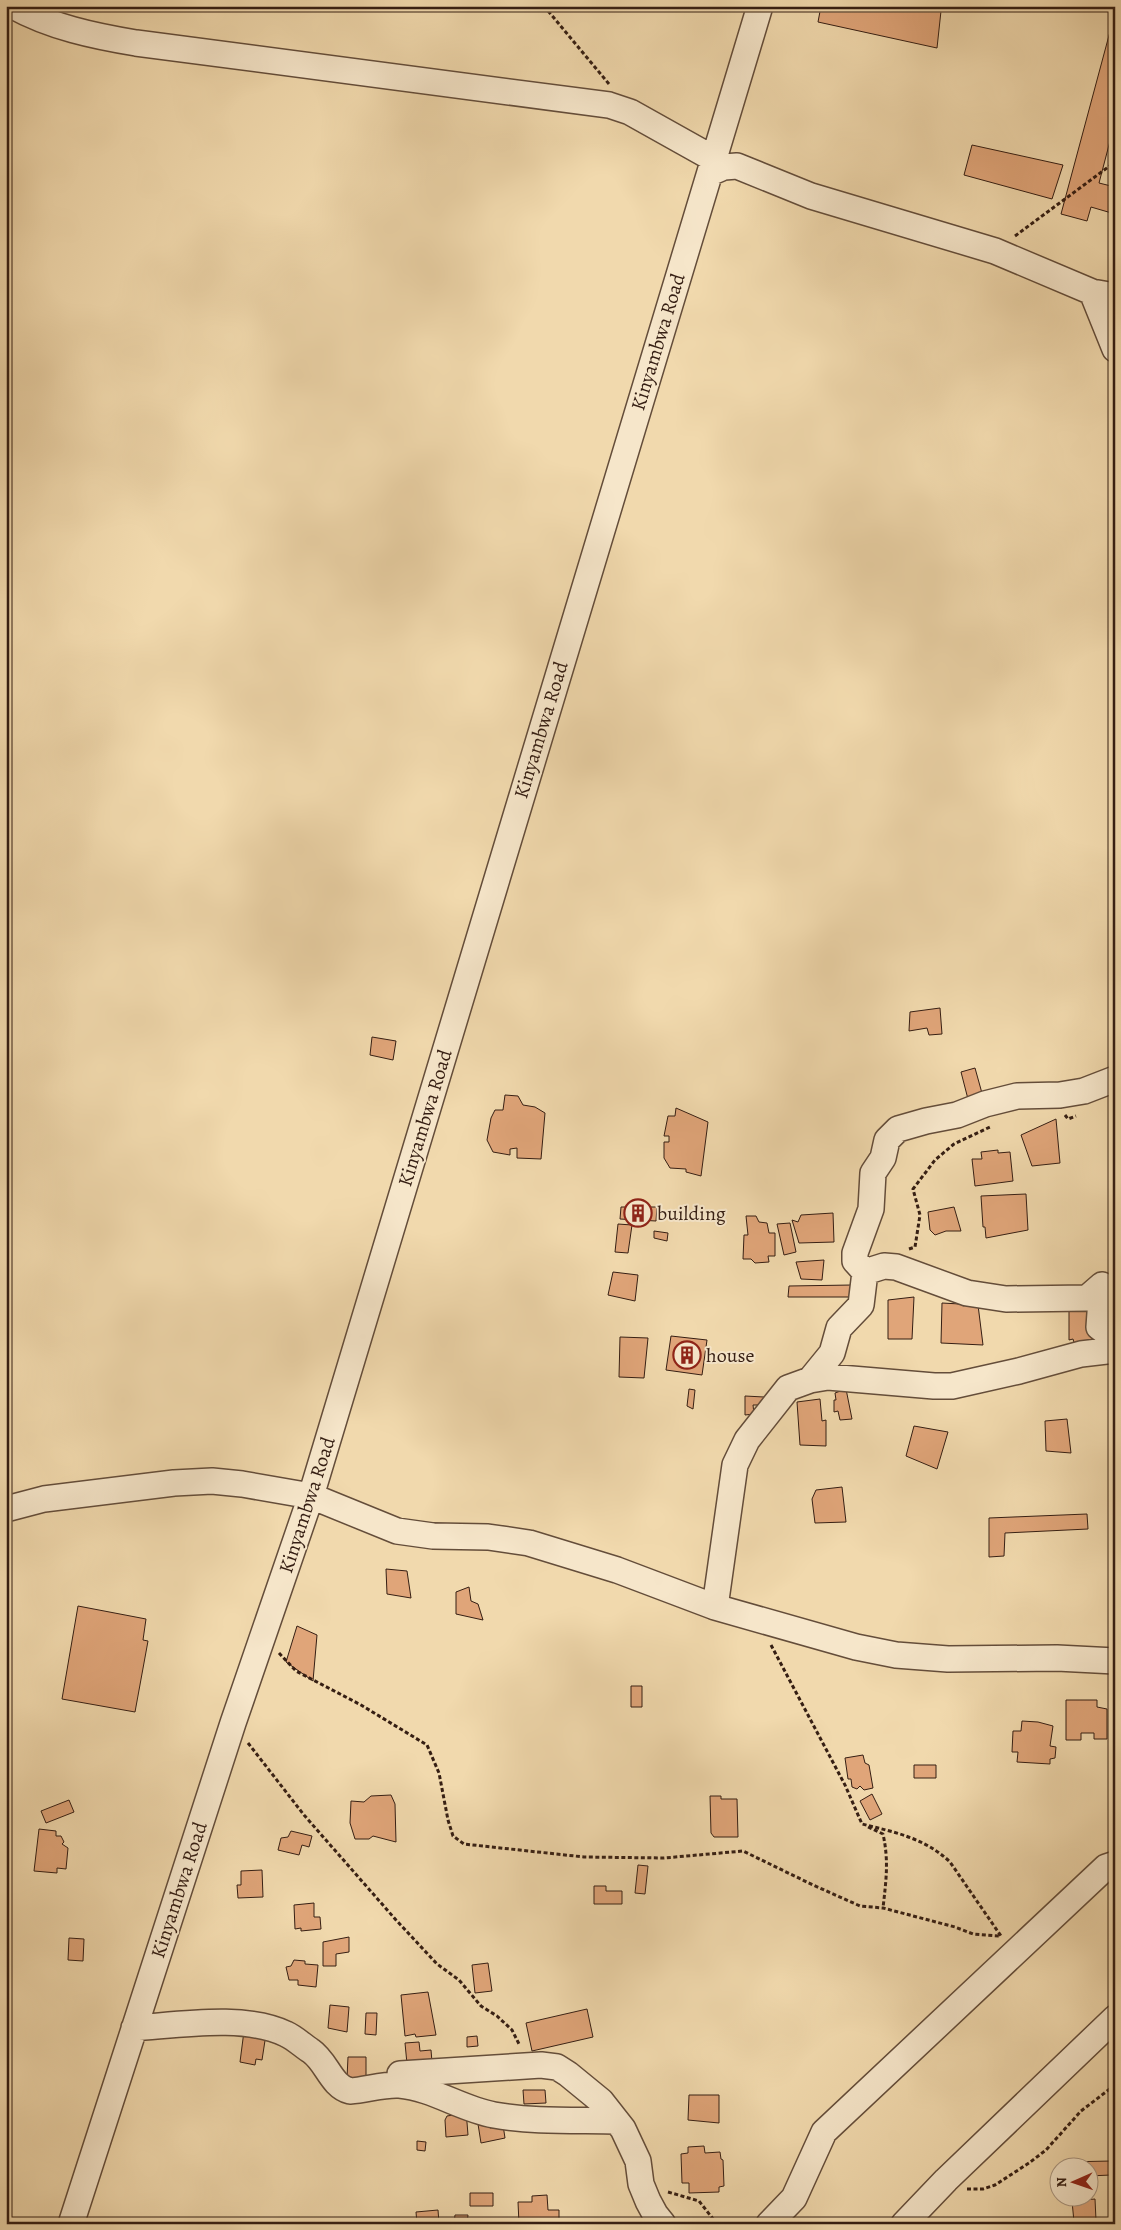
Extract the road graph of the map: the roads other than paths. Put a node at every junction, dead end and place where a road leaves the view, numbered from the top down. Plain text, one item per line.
1 (13, 6) edge
2 (760, 6) edge
3 (712, 166) junction
4 (1103, 294) edge
5 (1115, 349) edge
6 (1115, 1079) edge
7 (874, 1269) junction
8 (1115, 1339) edge
9 (1115, 1350) edge
10 (810, 1380) junction
11 (311, 1496) junction
12 (6, 1509) edge
13 (715, 1607) junction
14 (1115, 1661) edge
15 (1115, 1864) edge
16 (1115, 2018) edge
17 (134, 2028) junction
18 (400, 2074) dead end
19 (616, 2121) junction
20 (71, 2224) edge
21 (663, 2224) edge
22 (769, 2224) edge
23 (904, 2224) edge

1 - 3 street
2 - 3 street, Kinyambwa Road
3 - 4 street
3 - 11 street, Kinyambwa Road
4 - 5 street
6 - 7 street
7 - 8 street
7 - 10 street
9 - 10 street
10 - 13 street
11 - 12 street
11 - 13 street
11 - 17 street, Kinyambwa Road
13 - 14 street
15 - 22 street
16 - 23 street
17 - 19 street
17 - 20 street, Kinyambwa Road
18 - 19 street
19 - 21 street

